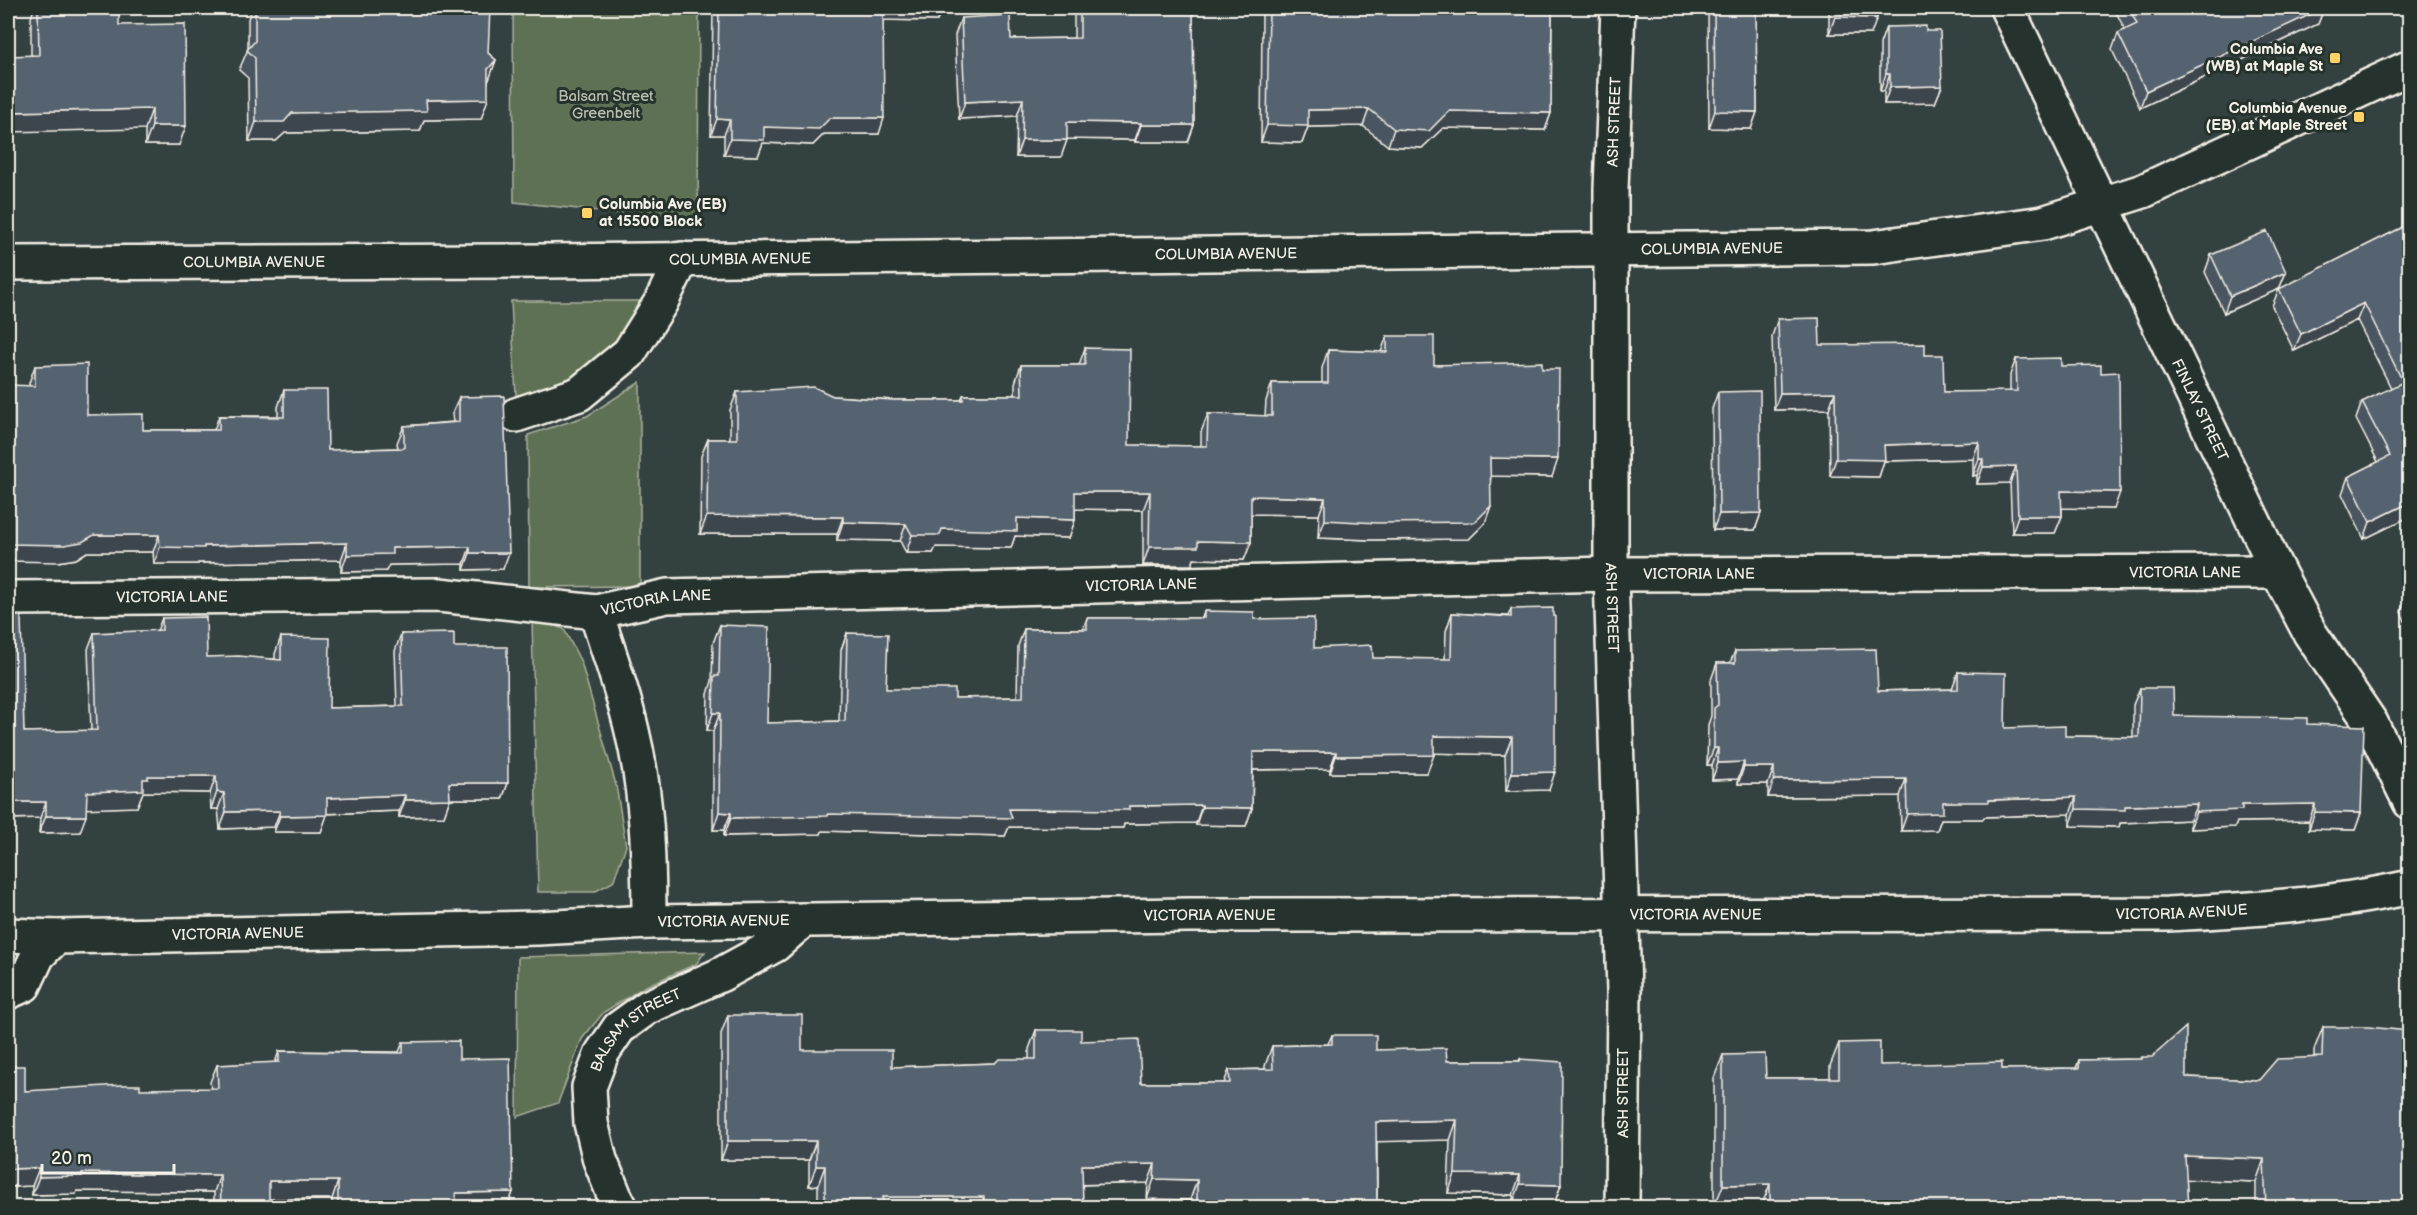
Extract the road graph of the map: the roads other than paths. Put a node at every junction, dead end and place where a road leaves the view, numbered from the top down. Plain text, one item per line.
1 (1618, 8) edge
2 (2007, 8) edge
3 (2409, 67) edge
4 (2102, 206) junction
5 (1611, 251) junction
6 (682, 259) junction
7 (8, 263) edge
8 (516, 414) dead end
9 (2278, 572) junction
10 (1611, 574) junction
11 (8, 598) edge
12 (596, 612) junction
13 (2409, 802) edge
14 (2409, 887) edge
15 (1620, 914) junction
16 (803, 920) junction
17 (650, 922) junction
18 (8, 935) edge
19 (56, 937) junction
20 (8, 992) edge
21 (621, 1208) edge
22 (1622, 1208) edge

1 - 5 street, ASH STREET
2 - 4 street, FINLAY STREET
3 - 4 street, COLUMBIA AVENUE
4 - 5 street, COLUMBIA AVENUE
4 - 9 street, FINLAY STREET
5 - 6 street, COLUMBIA AVENUE
5 - 10 street, ASH STREET
6 - 7 street, COLUMBIA AVENUE
6 - 8 street
9 - 10 street, VICTORIA LANE
9 - 13 street, FINLAY STREET
10 - 12 street, VICTORIA LANE
10 - 15 street, ASH STREET
11 - 12 street, VICTORIA LANE
12 - 17 street
14 - 15 street, VICTORIA AVENUE
15 - 16 street, VICTORIA AVENUE
15 - 22 street, ASH STREET
16 - 17 street, VICTORIA AVENUE
16 - 21 street, BALSAM STREET
17 - 19 street, VICTORIA AVENUE
18 - 19 street, VICTORIA AVENUE
19 - 20 street

